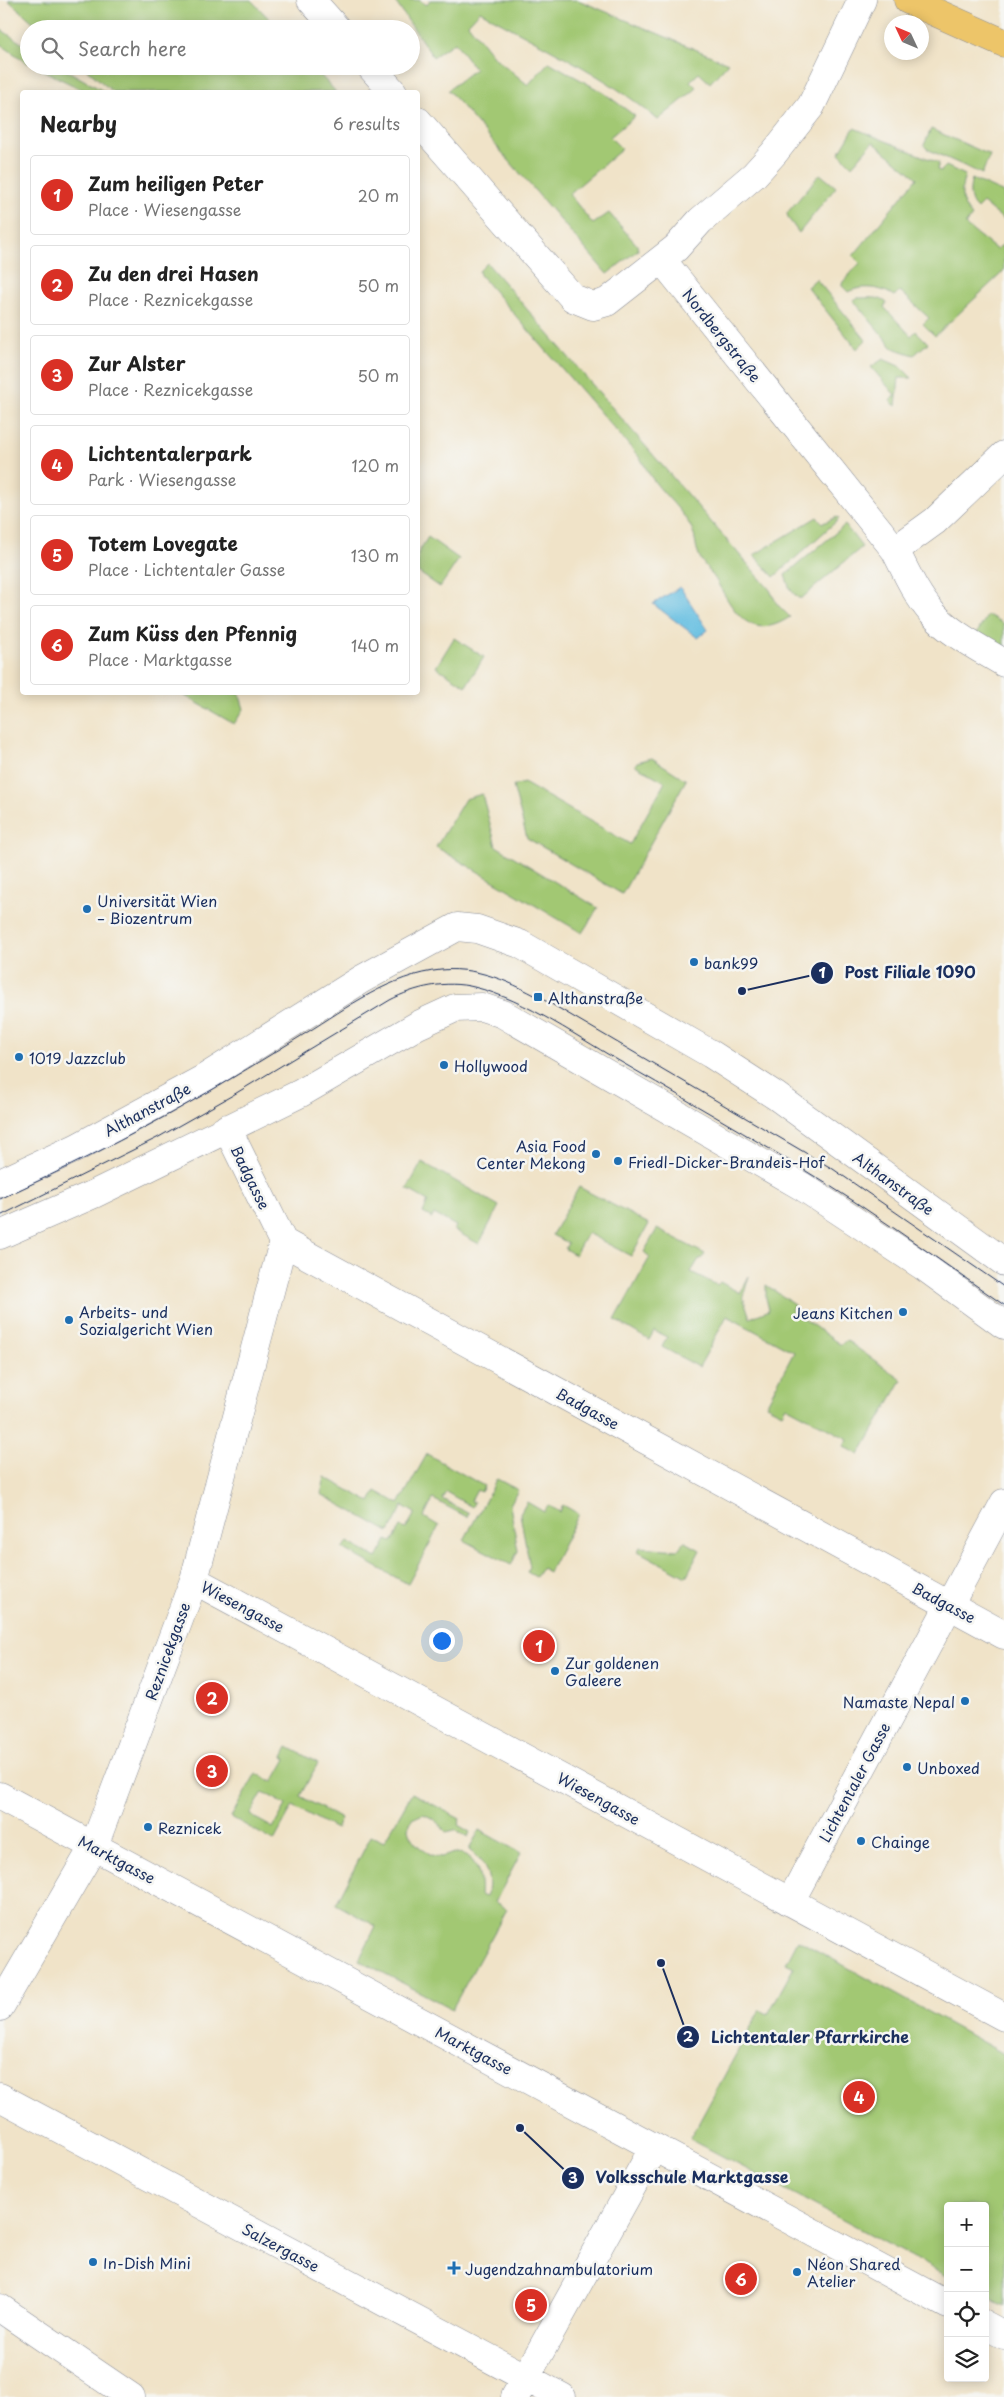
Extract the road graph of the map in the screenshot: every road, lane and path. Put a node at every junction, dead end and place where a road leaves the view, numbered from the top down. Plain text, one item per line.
1 (311, 0) edge
2 (862, 0) edge
3 (908, 0) edge
4 (328, 20) edge
5 (1004, 42) edge
6 (378, 75) edge
7 (391, 90) edge
8 (420, 123) edge
9 (662, 260) junction
10 (1004, 455) edge
11 (895, 550) junction
12 (1004, 663) edge
13 (228, 1128) junction
14 (0, 1183) edge
15 (0, 1235) edge
16 (283, 1242) junction
17 (1004, 1262) edge
18 (1004, 1325) edge
19 (1004, 1503) edge
20 (194, 1580) junction
21 (949, 1604) junction
22 (1004, 1635) edge
23 (0, 1796) edge
24 (94, 1846) junction
25 (790, 1902) junction
26 (0, 2007) edge
27 (1004, 2017) edge
28 (0, 2096) edge
29 (654, 2147) junction
30 (944, 2303) edge
31 (0, 2308) edge
32 (989, 2327) edge
33 (1004, 2335) edge
34 (521, 2387) edge
35 (131, 2397) edge
36 (562, 2397) edge

1 - 4 street
2 - 9 street
3 - 5 main road
6 - 7 street
8 - 9 street
9 - 11 street, Nordbergstraße
10 - 11 street
11 - 12 street, Nordbergstraße
13 - 15 street
13 - 16 street, Badgasse
13 - 18 street
14 - 17 street, Althanstraße
16 - 20 street, Reznicekgasse
16 - 21 street, Badgasse
19 - 21 street, Lichtentaler Gasse
20 - 24 street, Reznicekgasse
20 - 25 street, Wiesengasse
21 - 22 street, Badgasse
21 - 25 street, Lichtentaler Gasse
23 - 24 street, Marktgasse
24 - 26 street, Reznicekgasse
24 - 29 street, Marktgasse
25 - 27 street, Wiesengasse
28 - 34 street, Salzergasse
29 - 30 street, Marktgasse
29 - 34 street
31 - 35 street
32 - 33 street
34 - 36 street, Salzergasse

